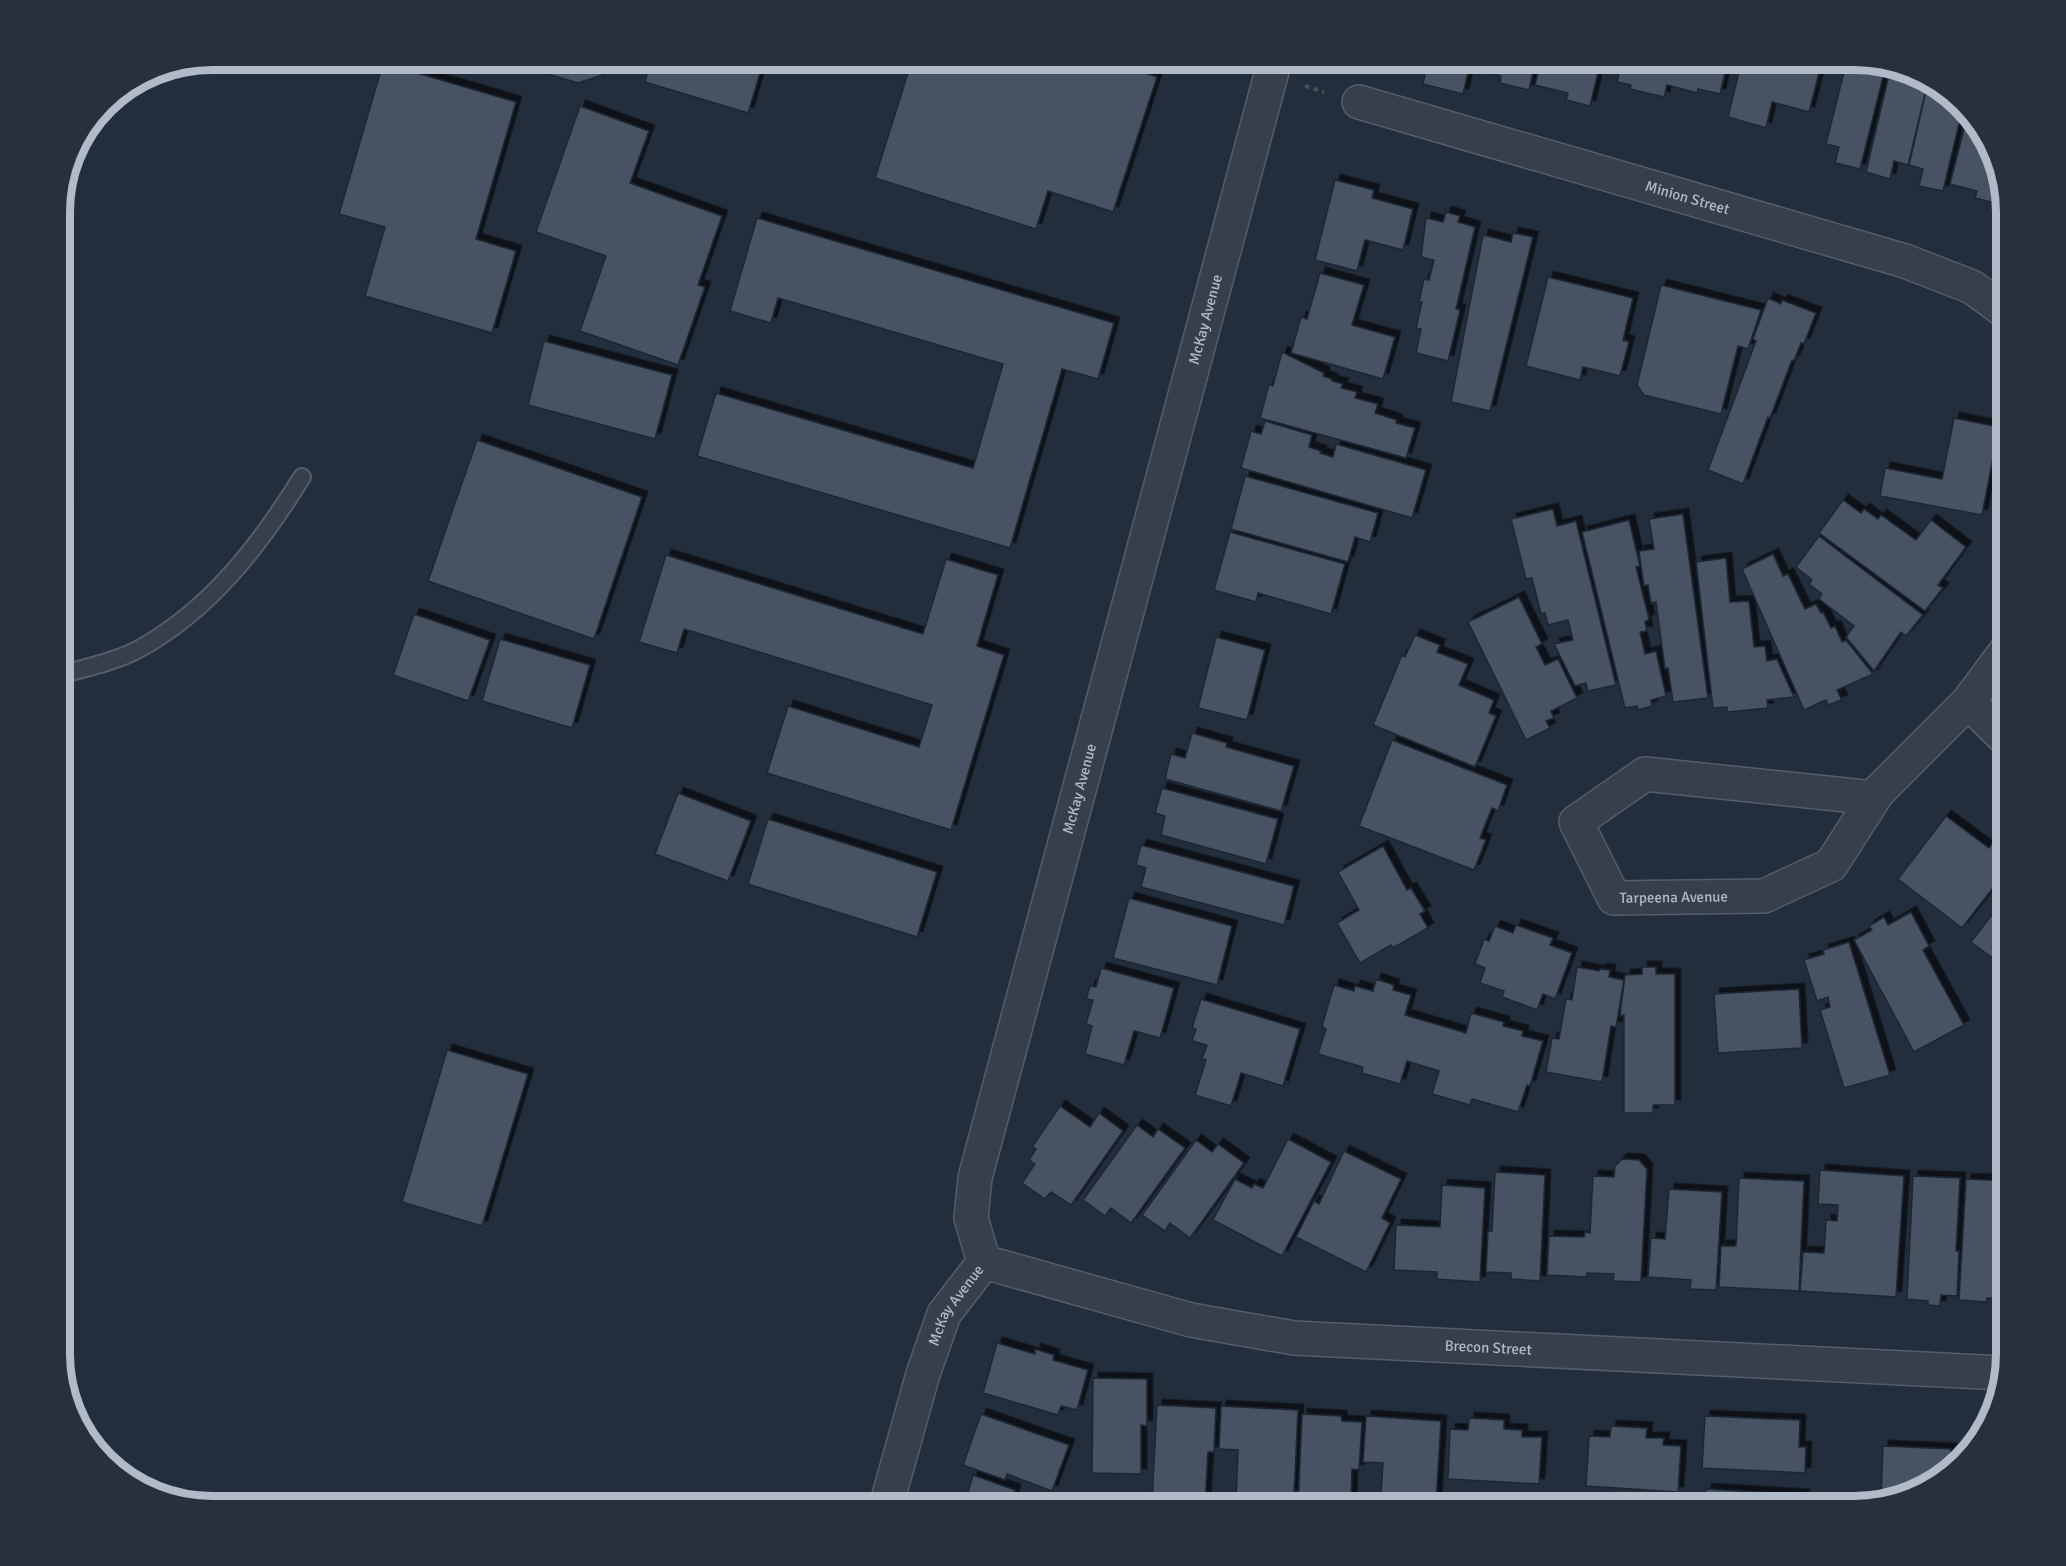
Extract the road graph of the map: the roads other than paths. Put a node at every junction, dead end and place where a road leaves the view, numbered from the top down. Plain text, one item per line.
1 (1272, 70) edge
2 (1359, 102) road end
3 (1996, 305) edge
4 (302, 477) dead end
5 (1996, 664) edge
6 (71, 671) edge
7 (1968, 702) junction
8 (1996, 729) edge
9 (1874, 798) junction
10 (984, 1262) junction
11 (1994, 1373) edge
12 (889, 1496) edge

1 - 10 street, McKay Avenue
2 - 3 street, Minion Street
4 - 6 lane
5 - 7 street, Tarpeena Avenue
7 - 8 street
7 - 9 street, Tarpeena Avenue
9 - 9 street, Tarpeena Avenue
10 - 11 street, Brecon Street
10 - 12 street, McKay Avenue

